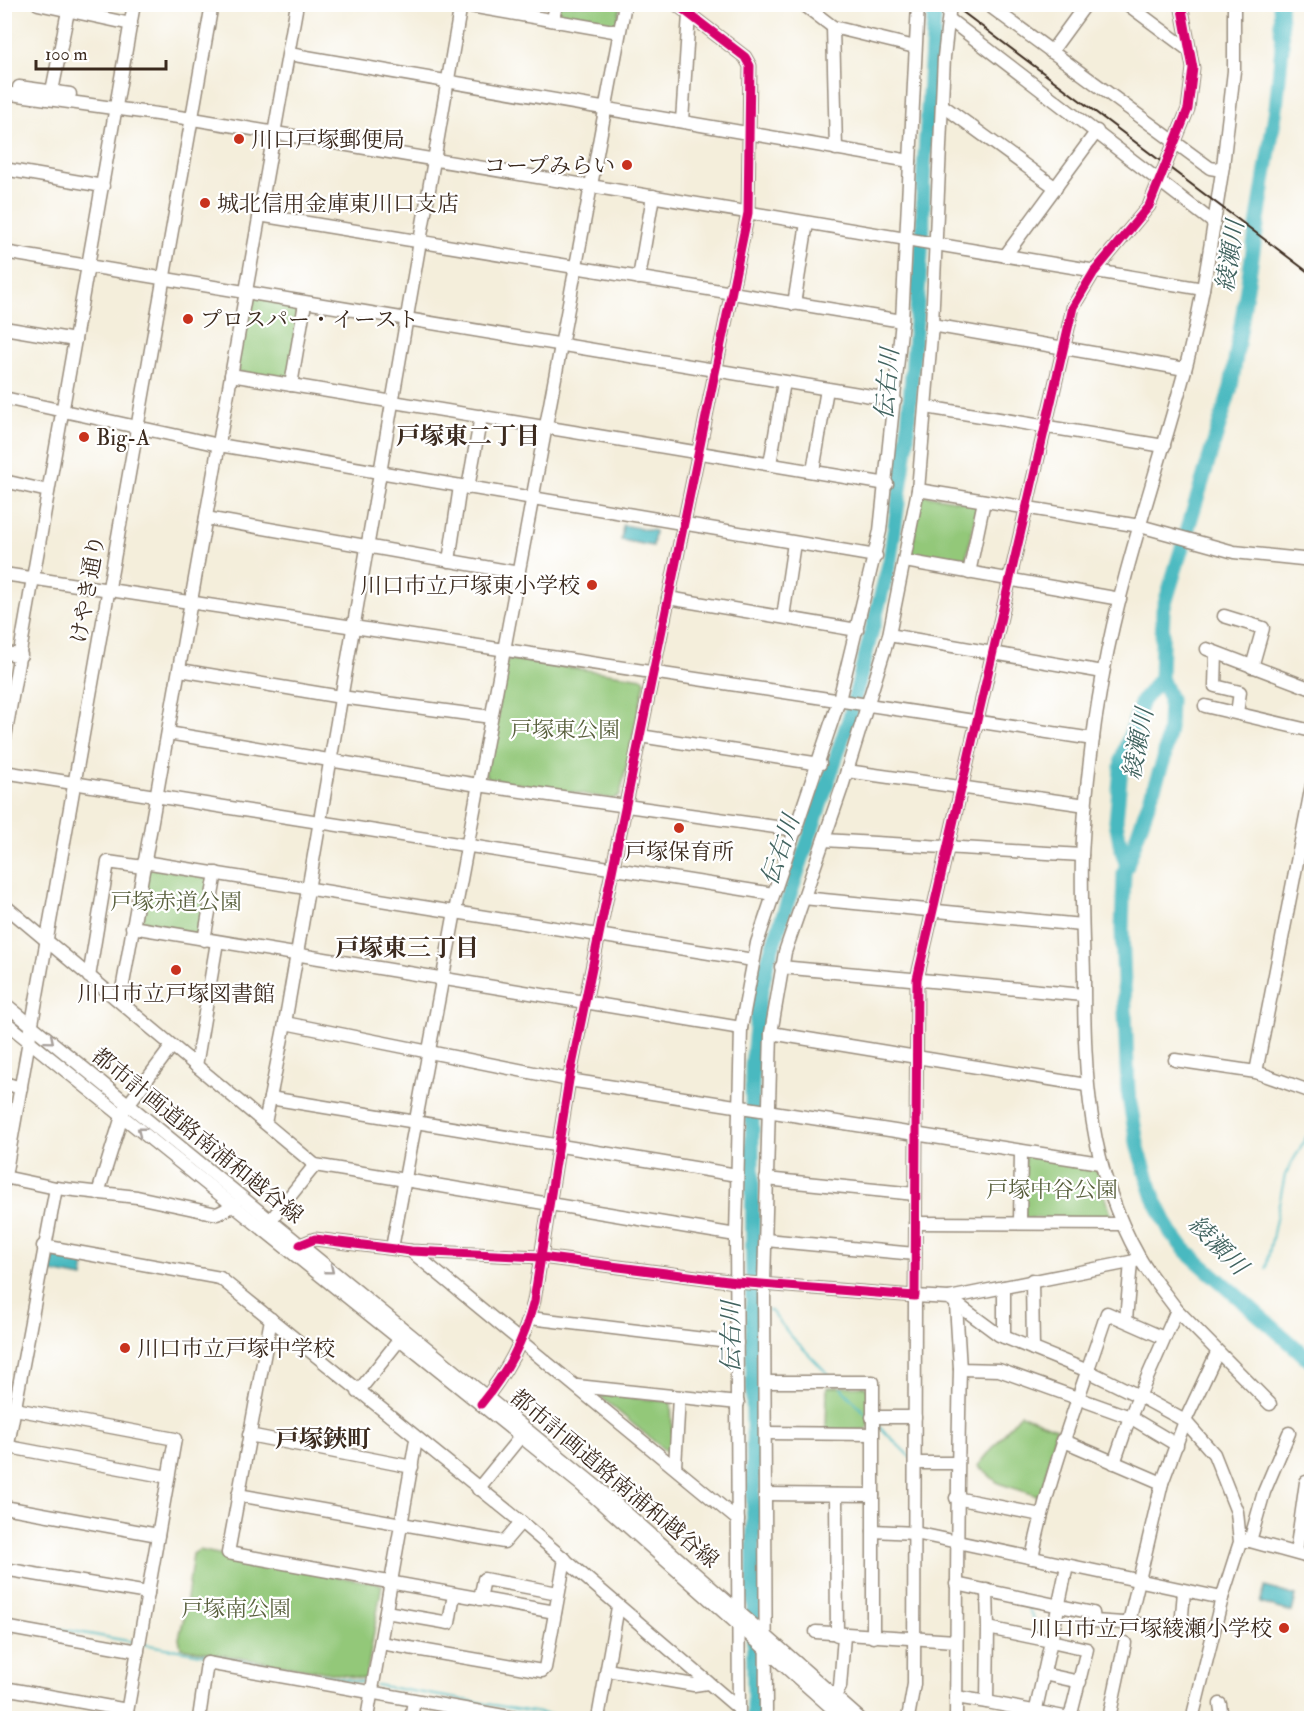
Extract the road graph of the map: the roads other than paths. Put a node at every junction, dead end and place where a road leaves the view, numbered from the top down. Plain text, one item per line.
1 (38, 4) edge
2 (134, 4) edge
3 (212, 4) edge
4 (297, 4) edge
5 (556, 4) edge
6 (625, 4) edge
7 (676, 4) edge
8 (803, 4) edge
9 (918, 4) edge
10 (950, 4) edge
11 (987, 4) edge
12 (1086, 4) edge
13 (1127, 4) edge
14 (1181, 4) edge
15 (1234, 4) edge
16 (460, 5) edge
17 (693, 9) edge
18 (68, 11) junction
19 (553, 20) junction
20 (950, 20) junction
21 (130, 24) junction
22 (833, 27) junction
23 (620, 32) junction
24 (915, 47) junction
25 (1190, 51) junction
26 (1051, 52) junction
27 (289, 54) junction
28 (447, 82) junction
29 (4, 85) edge
30 (52, 91) junction
31 (4, 93) edge
32 (4, 102) edge
33 (942, 105) junction
34 (117, 108) junction
35 (605, 109) junction
36 (193, 118) junction
37 (682, 122) junction
38 (1097, 131) junction
39 (274, 133) junction
40 (750, 135) junction
41 (1176, 141) junction
42 (836, 149) junction
43 (435, 160) junction
44 (910, 161) junction
45 (1222, 166) junction
46 (4, 169) edge
47 (1160, 180) junction
48 (103, 186) junction
49 (592, 186) junction
50 (1056, 188) junction
51 (653, 196) junction
52 (748, 213) junction
53 (259, 214) junction
54 (807, 223) junction
55 (1214, 223) junction
56 (910, 241) junction
57 (419, 243) junction
58 (934, 244) junction
59 (4, 252) edge
60 (1005, 256) junction
61 (88, 266) junction
62 (576, 267) junction
63 (1094, 272) junction
64 (164, 278) junction
65 (639, 278) junction
66 (1203, 289) junction
67 (245, 292) junction
68 (733, 294) junction
69 (305, 303) junction
70 (794, 304) junction
71 (406, 319) junction
72 (902, 321) junction
73 (932, 325) junction
74 (4, 328) edge
75 (75, 340) junction
76 (561, 345) junction
77 (1061, 349) junction
78 (1185, 369) junction
79 (716, 372) junction
80 (231, 375) junction
81 (784, 382) junction
82 (291, 385) junction
83 (827, 389) junction
84 (4, 398) edge
85 (896, 400) junction
86 (392, 402) junction
87 (926, 407) junction
88 (62, 410) junction
89 (480, 416) junction
90 (1044, 424) junction
91 (545, 426) junction
92 (137, 427) junction
93 (219, 445) junction
94 (1164, 446) junction
95 (700, 452) junction
96 (770, 464) junction
97 (813, 471) junction
98 (380, 472) junction
99 (4, 481) edge
100 (887, 484) junction
101 (464, 487) junction
102 (918, 490) junction
103 (48, 491) junction
104 (533, 499) junction
105 (984, 501) junction
106 (1024, 508) junction
107 (206, 518) junction
108 (684, 525) junction
109 (1144, 528) junction
110 (794, 543) junction
111 (367, 547) junction
112 (876, 556) junction
113 (1311, 560) edge
114 (449, 561) junction
115 (905, 561) junction
116 (519, 573) junction
117 (969, 573) junction
118 (4, 574) edge
119 (34, 578) junction
120 (1008, 580) junction
121 (108, 589) junction
122 (668, 598) junction
123 (1120, 599) junction
124 (191, 602) junction
125 (1224, 616) dead end
126 (783, 617) junction
127 (353, 626) junction
128 (857, 630) junction
129 (889, 635) junction
130 (504, 650) junction
131 (4, 653) edge
132 (991, 653) junction
133 (21, 655) junction
134 (1252, 667) junction
135 (180, 670) junction
136 (653, 672) junction
137 (1103, 672) junction
138 (1311, 689) edge
139 (341, 697) junction
140 (842, 701) junction
141 (864, 704) junction
142 (1205, 706) dead end
143 (1237, 713) junction
144 (491, 717) junction
145 (975, 722) junction
146 (1311, 731) edge
147 (168, 733) junction
148 (640, 736) junction
149 (1093, 739) junction
150 (4, 743) edge
151 (330, 759) junction
152 (820, 764) junction
153 (847, 771) junction
154 (4, 772) edge
155 (75, 782) junction
156 (478, 785) junction
157 (961, 785) junction
158 (1311, 785) edge
159 (157, 795) junction
160 (626, 804) junction
161 (1086, 805) junction
162 (319, 822) junction
163 (797, 830) junction
164 (824, 840) junction
165 (466, 845) junction
166 (947, 847) junction
167 (1082, 855) junction
168 (144, 865) junction
169 (612, 868) junction
170 (216, 873) junction
171 (308, 888) junction
172 (773, 894) junction
173 (803, 898) junction
174 (4, 905) edge
175 (454, 910) junction
176 (932, 911) junction
177 (1082, 925) junction
178 (132, 927) junction
179 (598, 935) junction
180 (204, 940) junction
181 (46, 941) junction
182 (217, 942) junction
183 (296, 957) junction
184 (753, 960) junction
185 (782, 967) junction
186 (89, 976) junction
187 (917, 979) junction
188 (441, 980) junction
189 (1083, 995) junction
190 (120, 1001) junction
191 (4, 1003) edge
192 (584, 1003) junction
193 (4, 1021) edge
194 (285, 1023) junction
195 (31, 1024) junction
196 (741, 1028) junction
197 (771, 1033) junction
198 (29, 1041) junction
199 (172, 1046) junction
200 (429, 1053) junction
201 (915, 1057) junction
202 (1175, 1060) dead end
203 (196, 1066) junction
204 (1256, 1072) junction
205 (569, 1080) junction
206 (4, 1083) edge
207 (1086, 1085) junction
208 (21, 1088) junction
209 (1311, 1092) edge
210 (270, 1098) junction
211 (741, 1107) junction
212 (125, 1110) junction
213 (764, 1111) junction
214 (10, 1113) edge
215 (416, 1122) junction
216 (265, 1123) junction
217 (915, 1134) junction
218 (558, 1146) junction
219 (1021, 1150) junction
220 (1100, 1163) junction
221 (315, 1165) junction
222 (737, 1175) junction
223 (5, 1179) edge
224 (766, 1179) junction
225 (405, 1180) junction
226 (56, 1188) junction
227 (99, 1193) junction
228 (915, 1194) junction
229 (235, 1205) junction
230 (549, 1205) junction
231 (915, 1223) junction
232 (1020, 1223) junction
233 (1122, 1224) junction
234 (266, 1225) junction
235 (736, 1235) junction
236 (766, 1240) junction
237 (300, 1245) junction
238 (44, 1246) junction
239 (392, 1248) junction
240 (411, 1251) junction
241 (915, 1254) junction
242 (541, 1257) junction
243 (1136, 1261) junction
244 (1032, 1280) junction
245 (736, 1282) junction
246 (764, 1283) junction
247 (1004, 1287) junction
248 (915, 1296) junction
249 (953, 1301) junction
250 (1177, 1310) junction
251 (530, 1318) junction
252 (271, 1319) junction
253 (1126, 1320) junction
254 (403, 1336) junction
255 (1004, 1337) junction
256 (1164, 1338) junction
257 (522, 1341) junction
258 (737, 1343) junction
259 (1033, 1349) junction
260 (1217, 1353) junction
261 (960, 1370) junction
262 (1088, 1371) junction
263 (766, 1382) junction
264 (576, 1386) junction
265 (358, 1392) junction
266 (679, 1397) junction
267 (1140, 1397) junction
268 (1077, 1399) junction
269 (484, 1400) junction
270 (738, 1403) junction
271 (1270, 1404) dead end
272 (15, 1410) junction
273 (872, 1417) junction
274 (915, 1417) junction
275 (1131, 1417) junction
276 (1185, 1421) junction
277 (766, 1433) junction
278 (1289, 1433) dead end
279 (872, 1434) junction
280 (249, 1435) junction
281 (521, 1436) junction
282 (416, 1440) junction
283 (1062, 1440) junction
284 (1178, 1444) junction
285 (6, 1446) edge
286 (915, 1463) junction
287 (957, 1463) junction
288 (1114, 1463) junction
289 (4, 1466) edge
290 (411, 1467) junction
291 (675, 1467) junction
292 (168, 1477) junction
293 (1306, 1482) dead end
294 (1162, 1483) junction
295 (478, 1489) junction
296 (765, 1494) junction
297 (873, 1494) junction
298 (238, 1495) junction
299 (836, 1495) junction
300 (956, 1498) junction
301 (4, 1507) edge
302 (1041, 1515) junction
303 (738, 1520) junction
304 (521, 1522) junction
305 (401, 1525) junction
306 (873, 1531) junction
307 (915, 1533) junction
308 (158, 1535) junction
309 (1245, 1541) junction
310 (958, 1543) junction
311 (1296, 1553) junction
312 (1032, 1558) junction
313 (1311, 1558) edge
314 (565, 1559) junction
315 (1067, 1566) junction
316 (4, 1569) edge
317 (1139, 1581) junction
318 (391, 1583) junction
319 (956, 1584) junction
320 (987, 1590) junction
321 (1184, 1591) junction
322 (148, 1593) junction
323 (558, 1593) junction
324 (454, 1594) junction
325 (1222, 1598) junction
326 (480, 1599) junction
327 (1058, 1605) junction
328 (618, 1607) junction
329 (386, 1612) junction
330 (555, 1612) junction
331 (742, 1621) junction
332 (1130, 1622) junction
333 (4, 1627) edge
334 (988, 1628) junction
335 (816, 1632) dead end
336 (841, 1635) junction
337 (873, 1637) junction
338 (913, 1640) junction
339 (764, 1641) junction
340 (955, 1641) junction
341 (1051, 1641) junction
342 (381, 1643) junction
343 (1125, 1644) dead end
344 (138, 1651) junction
345 (607, 1670) junction
346 (1043, 1674) junction
347 (1080, 1682) junction
348 (707, 1683) junction
349 (4, 1688) edge
350 (372, 1693) junction
351 (956, 1697) junction
352 (414, 1701) junction
353 (833, 1702) junction
354 (987, 1702) junction
355 (1220, 1704) dead end
356 (1194, 1711) dead end
357 (738, 1713) edge
358 (127, 1714) edge
359 (1035, 1716) edge
360 (199, 1719) edge
361 (367, 1719) edge
362 (411, 1719) edge
363 (514, 1719) edge
364 (601, 1719) edge
365 (766, 1719) edge
366 (843, 1719) edge
367 (858, 1719) edge
368 (908, 1719) edge
369 (956, 1719) edge
370 (1070, 1719) edge
371 (1109, 1719) edge
372 (1222, 1719) edge

1 - 18 street
2 - 21 street
3 - 36 street, けやき通り
4 - 27 street
5 - 19 street
6 - 23 street
7 - 17 street
8 - 22 street
9 - 24 street
10 - 20 street
11 - 26 street
12 - 26 street
13 - 25 street
14 - 25 street
15 - 45 street
16 - 19 street
16 - 28 street
17 - 37 street
17 - 40 street
18 - 21 street
18 - 30 street
19 - 23 street
20 - 33 street
20 - 38 street
21 - 34 street
22 - 24 street
22 - 42 street
23 - 35 street
24 - 44 street
25 - 41 street
26 - 41 street
27 - 28 street
27 - 39 street
28 - 35 street
28 - 43 street
29 - 30 street
30 - 34 street
31 - 34 street
32 - 34 street
33 - 50 street
33 - 58 street
34 - 36 street
34 - 48 street
35 - 37 street
35 - 49 street
36 - 39 street
36 - 64 street, けやき通り
37 - 40 street
38 - 47 street
38 - 50 street
39 - 43 street
39 - 53 street
40 - 42 street
40 - 52 street
41 - 45 street
41 - 47 street
42 - 44 street
43 - 49 street
43 - 57 street
44 - 56 street
45 - 55 street
46 - 48 street
47 - 55 street
47 - 63 street
48 - 61 street
49 - 51 street
49 - 62 street
50 - 60 street
51 - 52 street
51 - 65 street
52 - 54 street
52 - 68 street
53 - 57 street
53 - 67 street
54 - 56 street
54 - 70 street
55 - 66 street
56 - 58 street
56 - 72 street
57 - 62 street
57 - 71 street
58 - 60 street
58 - 73 street
59 - 61 street
60 - 63 street
61 - 64 street
61 - 75 street
62 - 65 street
62 - 76 street
63 - 66 street
63 - 77 street
64 - 67 street
64 - 92 street, けやき通り
65 - 68 street
66 - 78 street
67 - 69 street
67 - 80 street
68 - 70 street
68 - 79 street
69 - 71 street
69 - 82 street
70 - 72 street
71 - 76 street
71 - 86 street
72 - 85 street
73 - 77 street
73 - 87 street
74 - 75 street
75 - 88 street
76 - 79 street
76 - 91 street
77 - 78 street
77 - 90 street
78 - 94 street
79 - 81 street
79 - 95 street
80 - 82 street
80 - 93 street
81 - 83 street
81 - 96 street
82 - 86 street
83 - 85 street
83 - 97 street
84 - 88 street
85 - 100 street
86 - 89 street
86 - 98 street
87 - 90 street
87 - 102 street
88 - 92 street
88 - 103 street
89 - 91 street
89 - 101 street
90 - 94 street
90 - 106 street
91 - 95 street
91 - 104 street
92 - 93 street
92 - 121 street, けやき通り
93 - 98 street
93 - 107 street
94 - 109 street
95 - 96 street
95 - 108 street
96 - 97 street
97 - 100 street
98 - 101 street
98 - 111 street
99 - 103 street
100 - 112 street
101 - 104 street
101 - 114 street
102 - 105 street
102 - 115 street
103 - 119 street
104 - 108 street
104 - 116 street
105 - 106 street
105 - 117 street
106 - 109 street
106 - 120 street
107 - 111 street
107 - 124 street
108 - 110 street
108 - 122 street
109 - 113 street
109 - 123 street
110 - 112 street
110 - 126 street
111 - 114 street
111 - 127 street
112 - 128 street
114 - 116 street
115 - 117 street
115 - 129 street
116 - 130 street
117 - 120 street
118 - 119 street
119 - 121 street
119 - 133 street
120 - 123 street
120 - 132 street
121 - 124 street
121 - 155 street, けやき通り
122 - 126 street
122 - 136 street
123 - 137 street
124 - 127 street
124 - 135 street
125 - 134 street
126 - 128 street
127 - 130 street
127 - 139 street
128 - 140 street
129 - 132 street
129 - 141 street
130 - 136 street
130 - 144 street
131 - 133 street
132 - 137 street
132 - 145 street
133 - 150 street
134 - 138 street
134 - 143 street
135 - 139 street
135 - 147 street
136 - 140 street
136 - 148 street
137 - 149 street
139 - 144 street
139 - 151 street
140 - 141 street
140 - 152 street
141 - 145 street
141 - 153 street
142 - 143 street
143 - 146 street
144 - 156 street
145 - 149 street
145 - 157 street
147 - 151 street
147 - 159 street
148 - 152 street
148 - 160 street
149 - 161 street
151 - 156 street
151 - 162 street
152 - 163 street
153 - 157 street
153 - 164 street
154 - 155 street
155 - 159 street
155 - 181 street, けやき通り
156 - 160 street
156 - 165 street
157 - 161 street
157 - 166 street
158 - 204 street
159 - 162 street
159 - 168 street
160 - 163 street
160 - 169 street
161 - 167 street
162 - 165 street
162 - 171 street
163 - 172 street
164 - 166 street
164 - 173 street
165 - 169 street
165 - 175 street
166 - 167 street
166 - 176 street
167 - 177 street
168 - 170 street
168 - 178 street
168 - 186 street
169 - 172 street
169 - 179 street
170 - 171 street
170 - 180 street
171 - 175 street
171 - 183 street
172 - 184 street
173 - 176 street
173 - 185 street
174 - 181 street
175 - 179 street
175 - 188 street
176 - 177 street
176 - 187 street
177 - 189 street
178 - 180 street
178 - 190 street
179 - 184 street
179 - 192 street
180 - 182 street
181 - 186 street
181 - 195 street, けやき通り
182 - 183 street
182 - 203 street
183 - 188 street
183 - 194 street
184 - 196 street
185 - 187 street
185 - 197 street
186 - 190 street
187 - 189 street
187 - 201 street
188 - 192 street
188 - 200 street
189 - 207 street
190 - 199 street
191 - 195 street, 都市計画道路南浦和越谷線
192 - 196 street
192 - 205 street
193 - 198 street, 都市計画道路南浦和越谷線
194 - 200 street
194 - 210 street
195 - 198 street, けやき通り
195 -> 212 street, 都市計画道路南浦和越谷線
196 - 211 street
197 - 201 street
197 - 213 street
198 - 208 street, けやき通り
198 - 212 street, 都市計画道路南浦和越谷線
199 - 203 street
199 - 212 street
200 - 205 street
200 - 215 street
201 - 207 street
201 - 217 street
202 - 204 street
203 - 216 street
204 - 209 street
205 - 211 street
205 - 218 street
206 - 208 street
207 - 220 street
208 - 214 street, けやき通り
210 - 215 street
210 - 216 street
211 - 213 street
211 - 222 street
212 - 227 street
229 -> 212 street, 都市計画道路南浦和越谷線
212 - 234 street, 都市計画道路南浦和越谷線
213 - 217 street
213 - 224 street
214 - 223 street, けやき通り
215 - 218 street
215 - 225 street
216 - 221 street
217 - 219 street
217 - 228 street
218 - 222 street
218 - 230 street
219 - 220 street
219 - 232 street
220 - 233 street
221 - 225 street
221 - 234 street
222 - 235 street
223 - 226 street
224 - 228 street
224 - 236 street
225 - 230 street
225 - 239 street
226 - 227 street
226 - 238 street
227 - 229 street
228 - 231 street
229 - 234 street, 都市計画道路南浦和越谷線
230 - 235 street
230 - 242 street
231 - 232 street
231 - 241 street
232 - 233 street
233 - 243 street
234 - 237 street, 都市計画道路南浦和越谷線
234 - 254 street, 都市計画道路南浦和越谷線
235 - 245 street
236 - 241 street
236 - 246 street
237 - 239 street
237 -> 254 street, 都市計画道路南浦和越谷線
238 - 252 street
238 - 272 street
239 - 240 street
240 - 242 street
240 - 257 street
241 - 248 street
242 - 245 street
242 - 251 street
243 - 244 street
243 - 250 street
243 - 253 street
244 - 247 street
244 - 259 street
245 - 246 street
245 - 258 street
246 - 248 street
246 - 263 street
247 - 249 street
247 - 255 street
248 - 249 street
248 - 274 street
249 - 255 street
249 - 261 street
250 - 256 street
250 - 260 street
251 - 257 street
251 - 258 street
252 - 265 street
252 - 280 street
253 - 256 street
253 - 262 street
254 - 265 street
254 - 269 street, 都市計画道路南浦和越谷線
255 - 259 street
256 - 267 street
257 - 264 street
257 - 269 street
258 - 270 street
259 - 262 street
260 - 271 street
260 - 276 street
261 - 268 street
261 - 287 street
262 - 267 street
262 - 268 street
263 - 273 street
263 - 277 street
264 - 266 street
264 - 291 street
265 - 282 street
266 - 270 street
266 - 291 street
267 - 275 street
267 - 276 street
268 - 275 street
268 - 283 street
269 - 281 street, 都市計画道路南浦和越谷線
269 - 331 street, 都市計画道路南浦和越谷線
270 - 303 street
272 - 285 street
272 - 292 street
273 - 274 street
273 - 279 street
274 - 286 street
275 - 284 street
275 - 288 street
276 - 284 street
276 - 309 street
277 - 279 street
277 - 296 street
278 - 309 street
279 - 297 street
280 - 290 street
280 - 298 street
281 - 295 street
281 - 331 street, 都市計画道路南浦和越谷線
282 - 290 street
282 - 295 street
283 - 288 street
283 - 302 street
284 - 294 street
285 - 289 street
285 - 292 street
286 - 287 street
286 - 307 street
287 - 300 street
288 - 294 street
290 - 305 street
291 - 303 street
292 - 308 street
293 - 311 street
294 - 317 street
295 - 304 street
296 - 299 street
296 - 339 street
297 - 299 street
297 - 306 street
298 - 305 street
298 - 318 street
299 - 336 street
300 - 302 street
300 - 310 street
301 - 308 street
302 - 312 street
303 - 331 street
304 - 305 street
304 - 314 street
305 - 318 street
306 - 307 street
306 - 337 street
307 - 310 street
307 - 338 street
308 - 322 street
309 - 311 street
309 - 325 street
310 - 312 street
310 - 319 street
311 - 313 street
312 - 315 street
314 - 323 street
314 - 328 street
315 - 317 street
315 - 327 street
316 - 322 street
317 - 321 street
317 - 332 street
318 - 324 street
318 - 329 street
319 - 320 street
319 - 340 street
320 - 327 street
320 - 334 street
321 - 325 street
321 - 332 street
322 - 344 street
323 - 326 street
323 - 330 street
324 - 326 street
324 - 329 street
325 - 356 street
326 - 330 street
327 - 332 street
327 - 341 street
328 - 345 street
328 - 348 street
329 - 342 street
330 - 342 street
331 - 339 street, 都市計画道路南浦和越谷線
331 - 357 street
333 - 344 street
334 - 341 street
334 - 354 street
335 - 336 street
336 - 337 street
336 - 353 street
337 - 338 street
338 - 340 street
338 - 368 street
339 - 353 street, 都市計画道路南浦和越谷線
339 - 365 street
340 - 351 street
341 - 346 street
341 - 347 street
342 - 350 street
343 - 371 street
344 - 358 street
345 - 348 street
345 - 364 street
346 - 347 street
346 - 359 street
347 - 370 street
348 - 357 street
349 - 358 street
350 - 352 street
350 - 360 street
350 - 361 street
351 - 354 street
351 - 369 street
352 - 362 street
352 - 363 street
353 - 366 street, 都市計画道路南浦和越谷線
353 - 367 street, 都市計画道路南浦和越谷線
354 - 359 street
355 - 372 street
359 - 370 street

